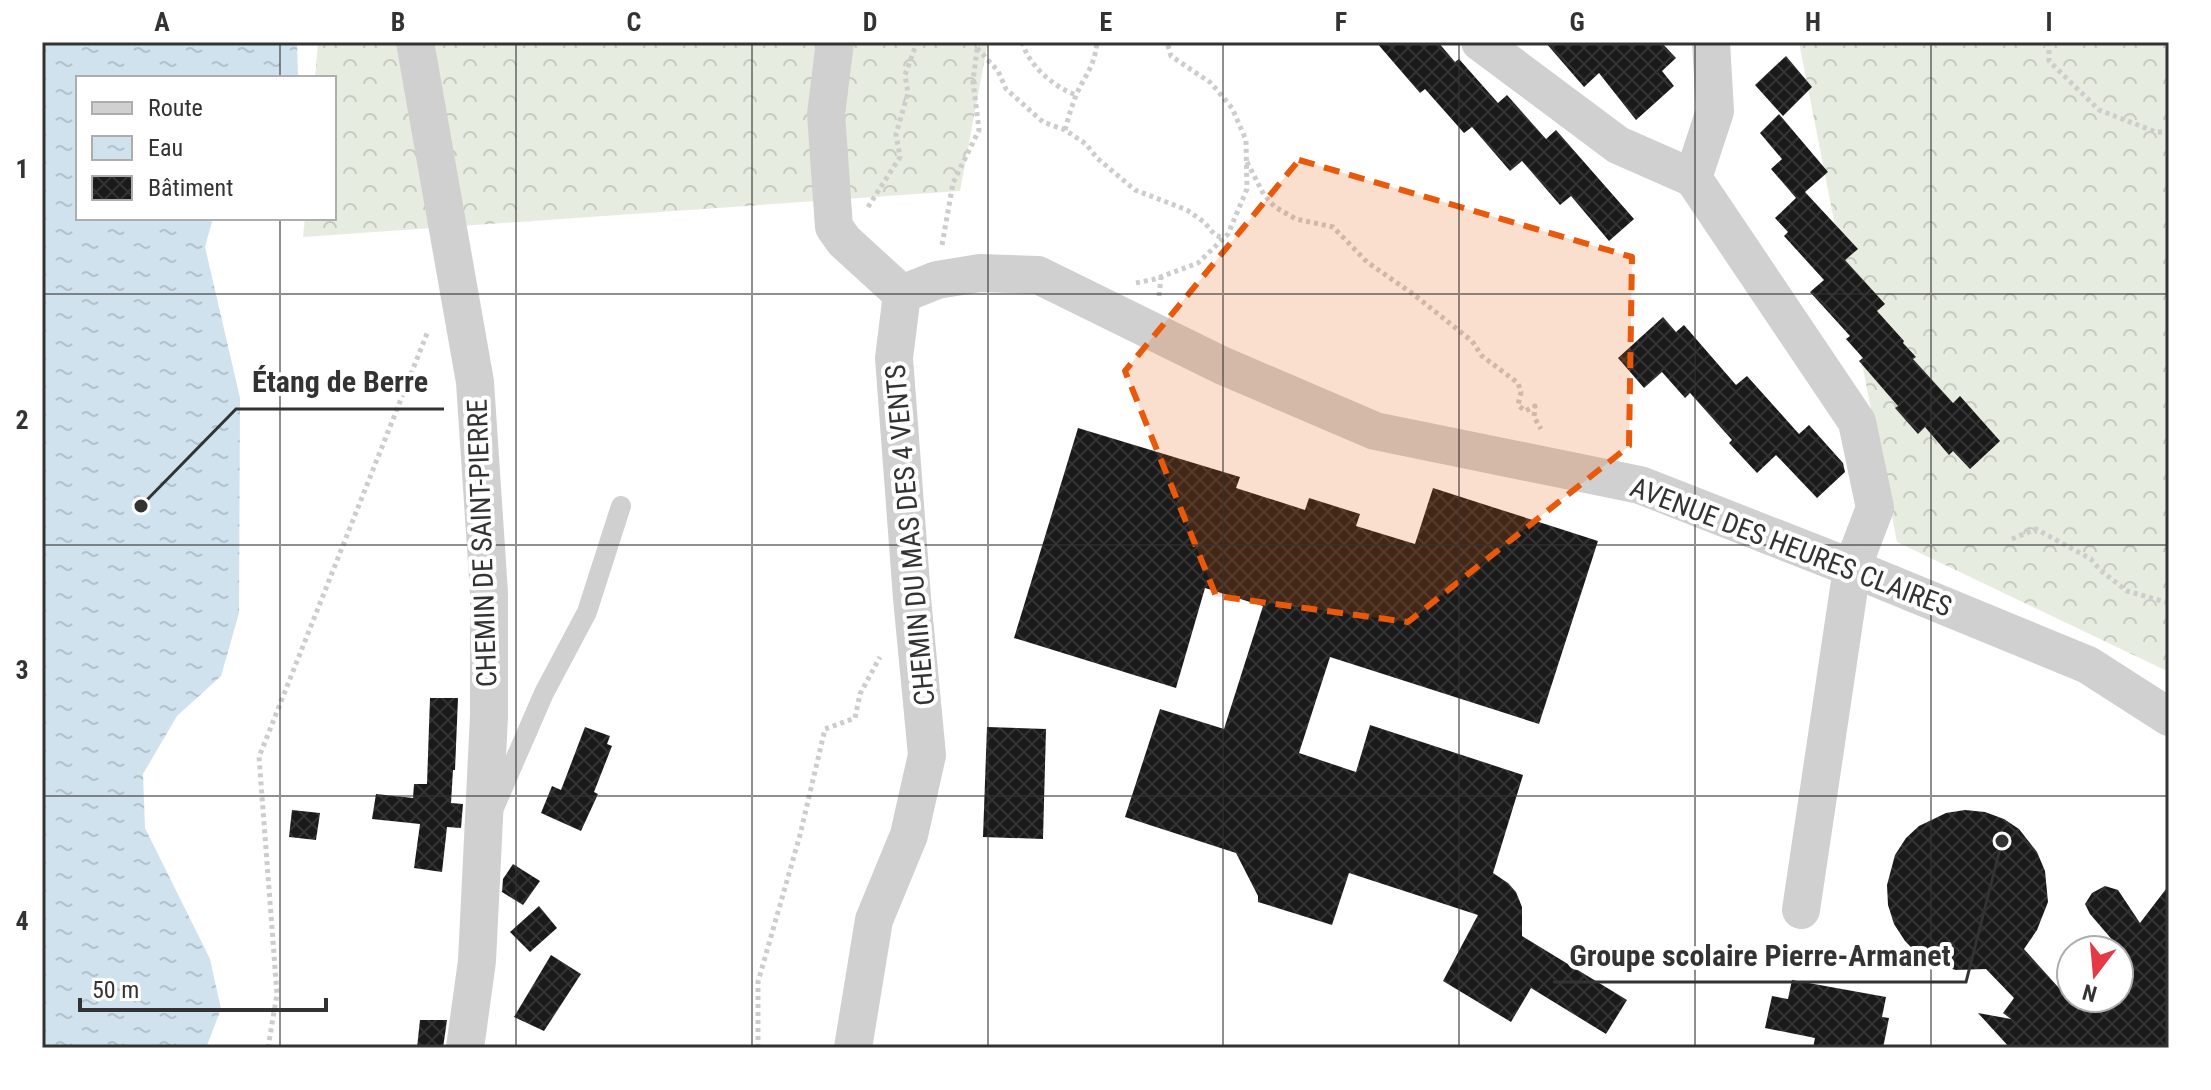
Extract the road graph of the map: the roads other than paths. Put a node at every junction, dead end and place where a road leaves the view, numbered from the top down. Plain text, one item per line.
1 (415, 42) edge
2 (835, 42) edge
3 (1480, 42) edge
4 (1711, 42) edge
5 (1693, 178) junction
6 (902, 294) junction
7 (621, 506) dead end
8 (1852, 568) junction
9 (2169, 717) edge
10 (483, 834) junction
11 (1801, 910) dead end
12 (465, 1048) edge
13 (853, 1048) edge

1 - 10 street, CHEMIN DE SAINT-PIERRE
2 - 6 street
3 - 5 street
4 - 5 street
5 - 8 street
6 - 8 street, AVENUE DES HEURES CLAIRES
6 - 13 street, CHEMIN DU MAS DES 4 VENTS
7 - 10 lane
8 - 9 street, AVENUE DES HEURES CLAIRES
8 - 11 street
10 - 12 street, CHEMIN DE SAINT-PIERRE

